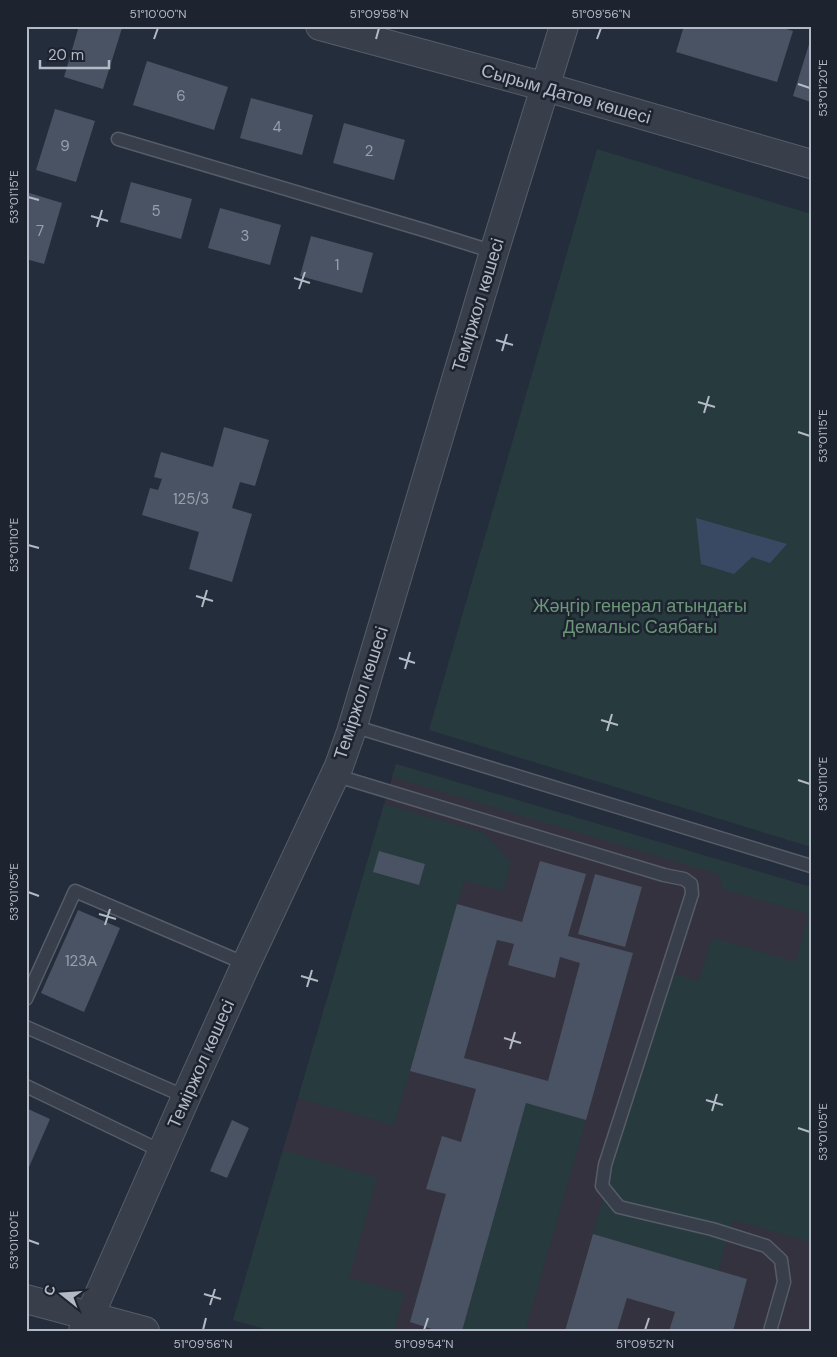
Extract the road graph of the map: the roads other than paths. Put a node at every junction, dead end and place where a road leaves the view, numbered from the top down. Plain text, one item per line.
1 (320, 26) edge
2 (564, 26) edge
3 (546, 87) junction
4 (118, 140) dead end
5 (811, 164) edge
6 (494, 252) junction
7 (353, 726) junction
8 (334, 775) junction
9 (811, 866) edge
10 (246, 964) junction
11 (26, 999) edge
12 (26, 1027) edge
13 (26, 1086) edge
14 (186, 1097) junction
15 (163, 1152) junction
16 (26, 1299) edge
17 (87, 1324) edge
18 (145, 1331) edge
19 (770, 1331) edge

1 - 3 street, Сырым Датов көшесі
2 - 3 street, Теміржол көшесі
3 - 5 street, Сырым Датов көшесі
3 - 6 street, Теміржол көшесі
4 - 6 lane
6 - 7 street, Теміржол көшесі
7 - 8 street, Теміржол көшесі
7 - 9 lane
8 - 10 street, Теміржол көшесі
8 - 19 lane
10 - 11 lane
10 - 14 street, Теміржол көшесі
12 - 14 lane
13 - 15 lane
14 - 15 street, Теміржол көшесі
15 - 17 street, Теміржол көшесі
16 - 17 street
17 - 18 street

